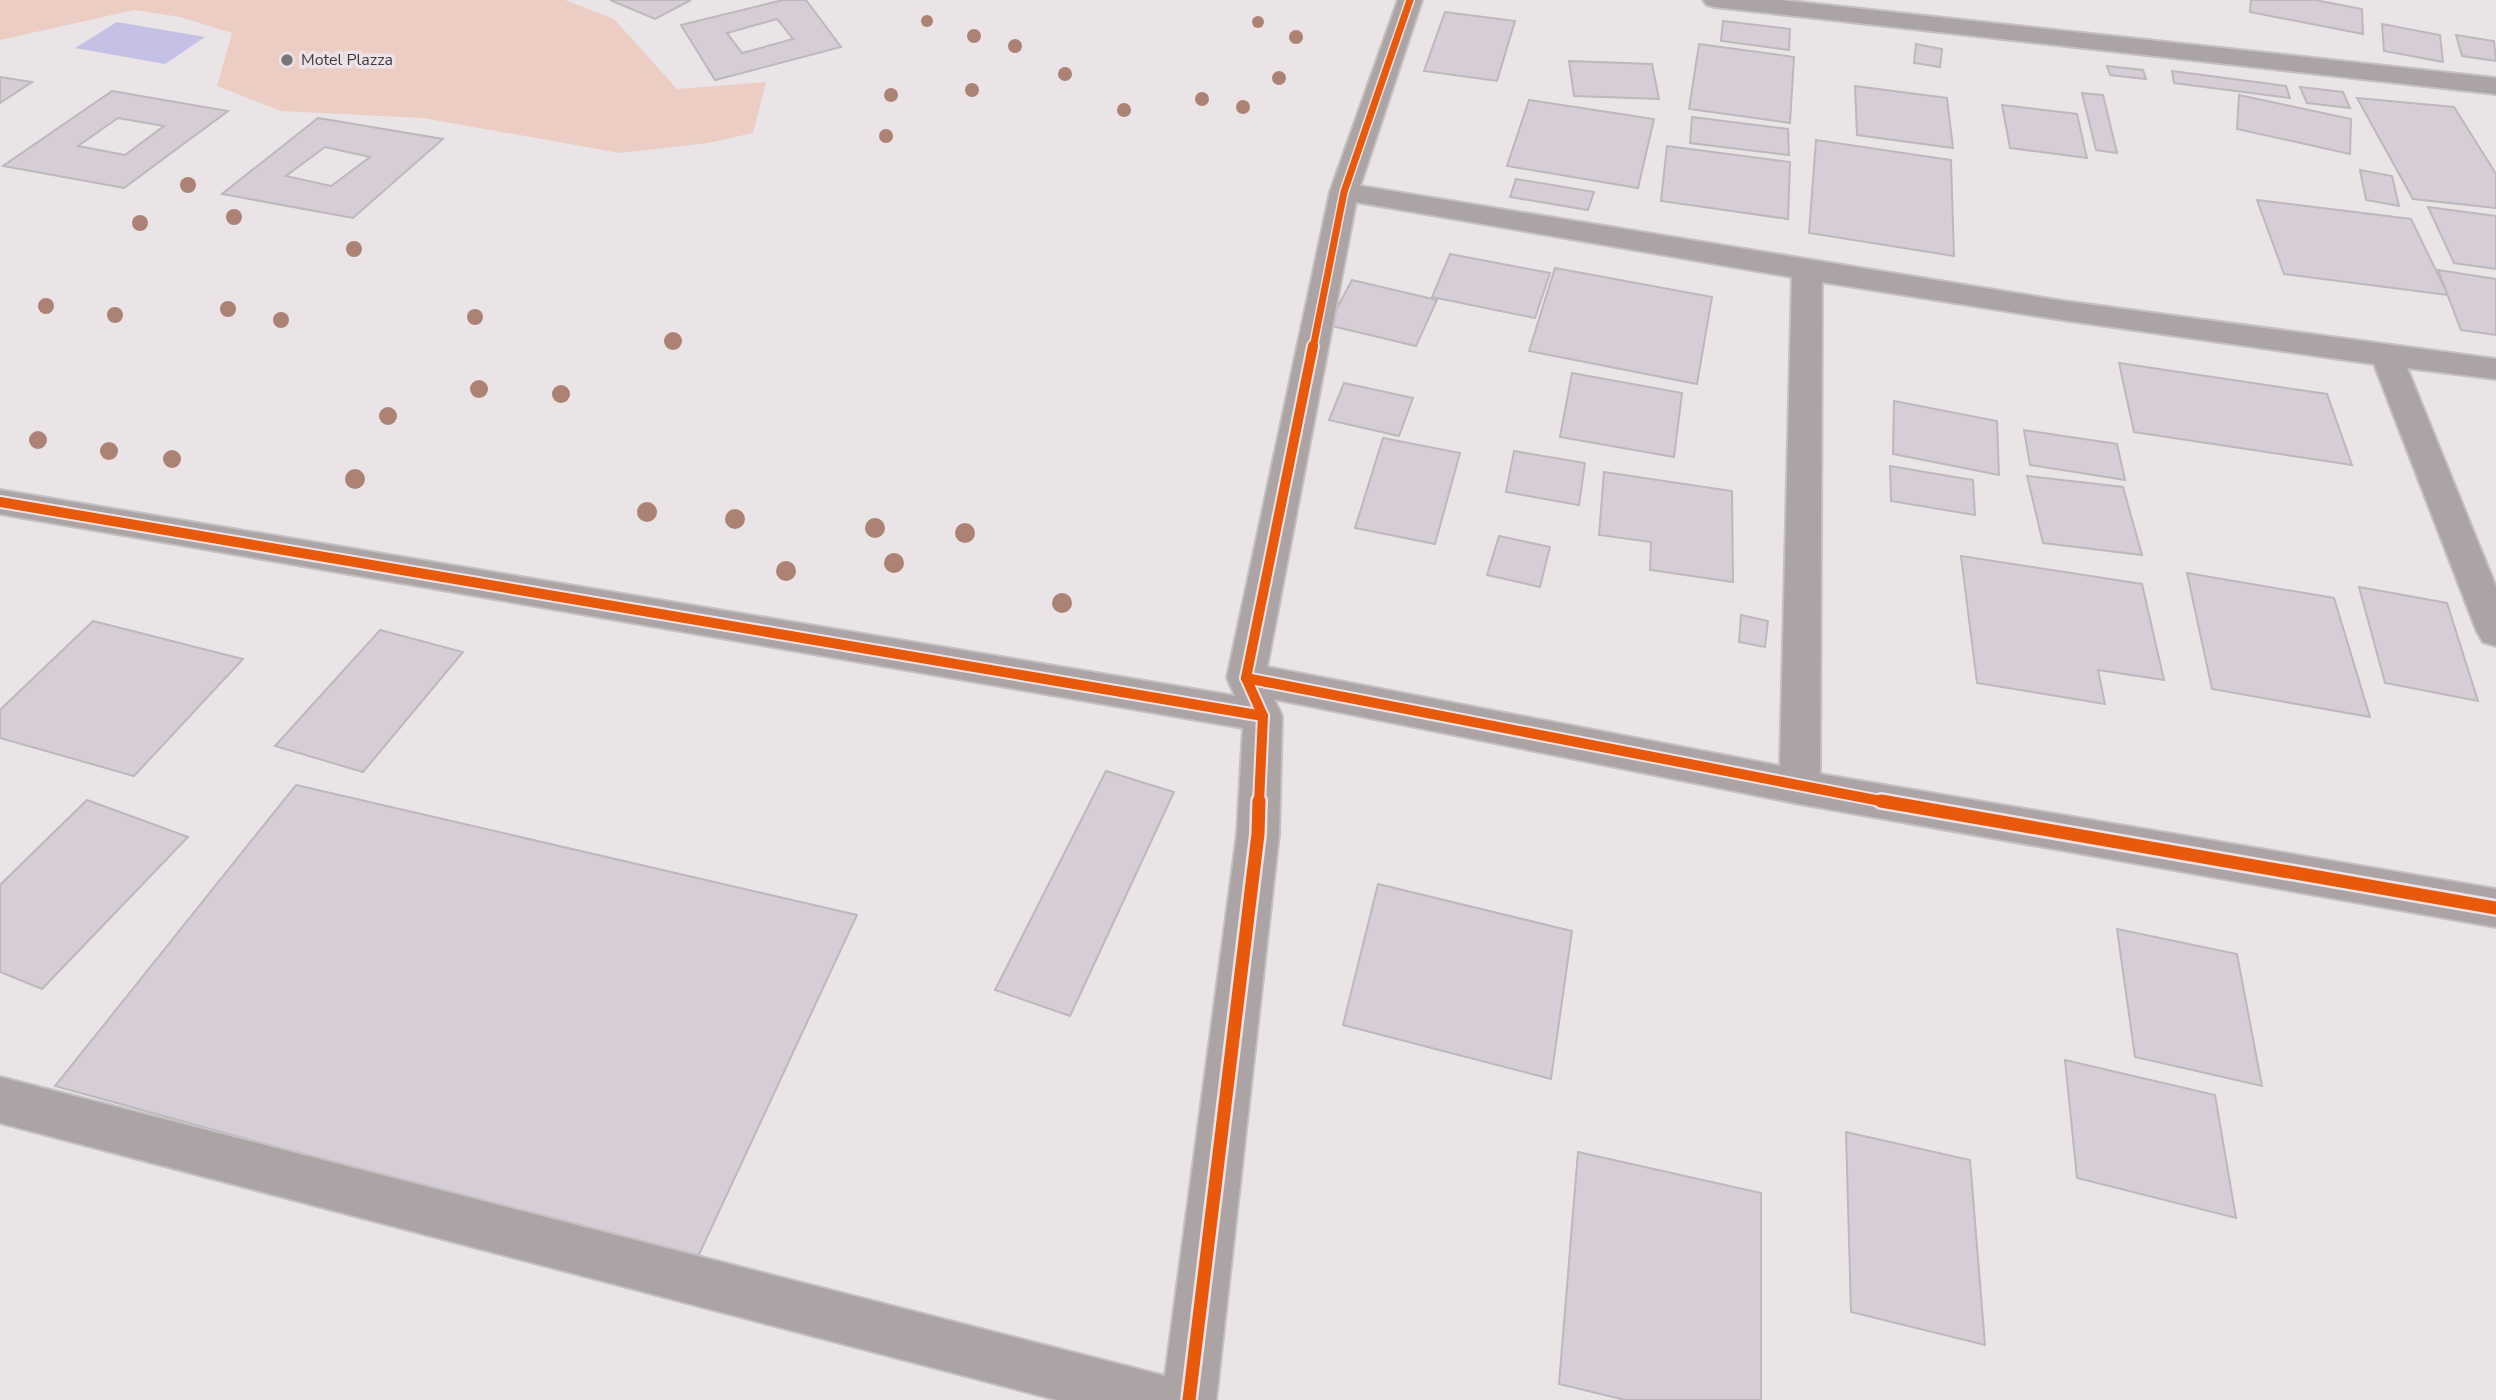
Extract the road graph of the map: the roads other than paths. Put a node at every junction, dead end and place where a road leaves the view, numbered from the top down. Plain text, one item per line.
1 (1410, 0) edge
2 (1715, 0) edge
3 (1822, 6) edge
4 (2496, 86) edge
5 (1344, 192) junction
6 (1807, 271) junction
7 (2386, 356) junction
8 (2496, 369) edge
9 (0, 502) edge
10 (2496, 632) edge
11 (1246, 678) junction
12 (1263, 716) junction
13 (1800, 787) junction
14 (2496, 908) edge
15 (0, 1100) edge
16 (1159, 1400) edge
17 (1189, 1400) edge

1 - 5 street
2 - 3 street
3 - 4 street
5 - 6 street
5 - 11 street
6 - 7 street
6 - 13 street
7 - 8 street
7 - 10 street
9 - 12 street
11 - 12 street
11 - 13 street
12 - 17 street
13 - 14 street
15 - 16 street

